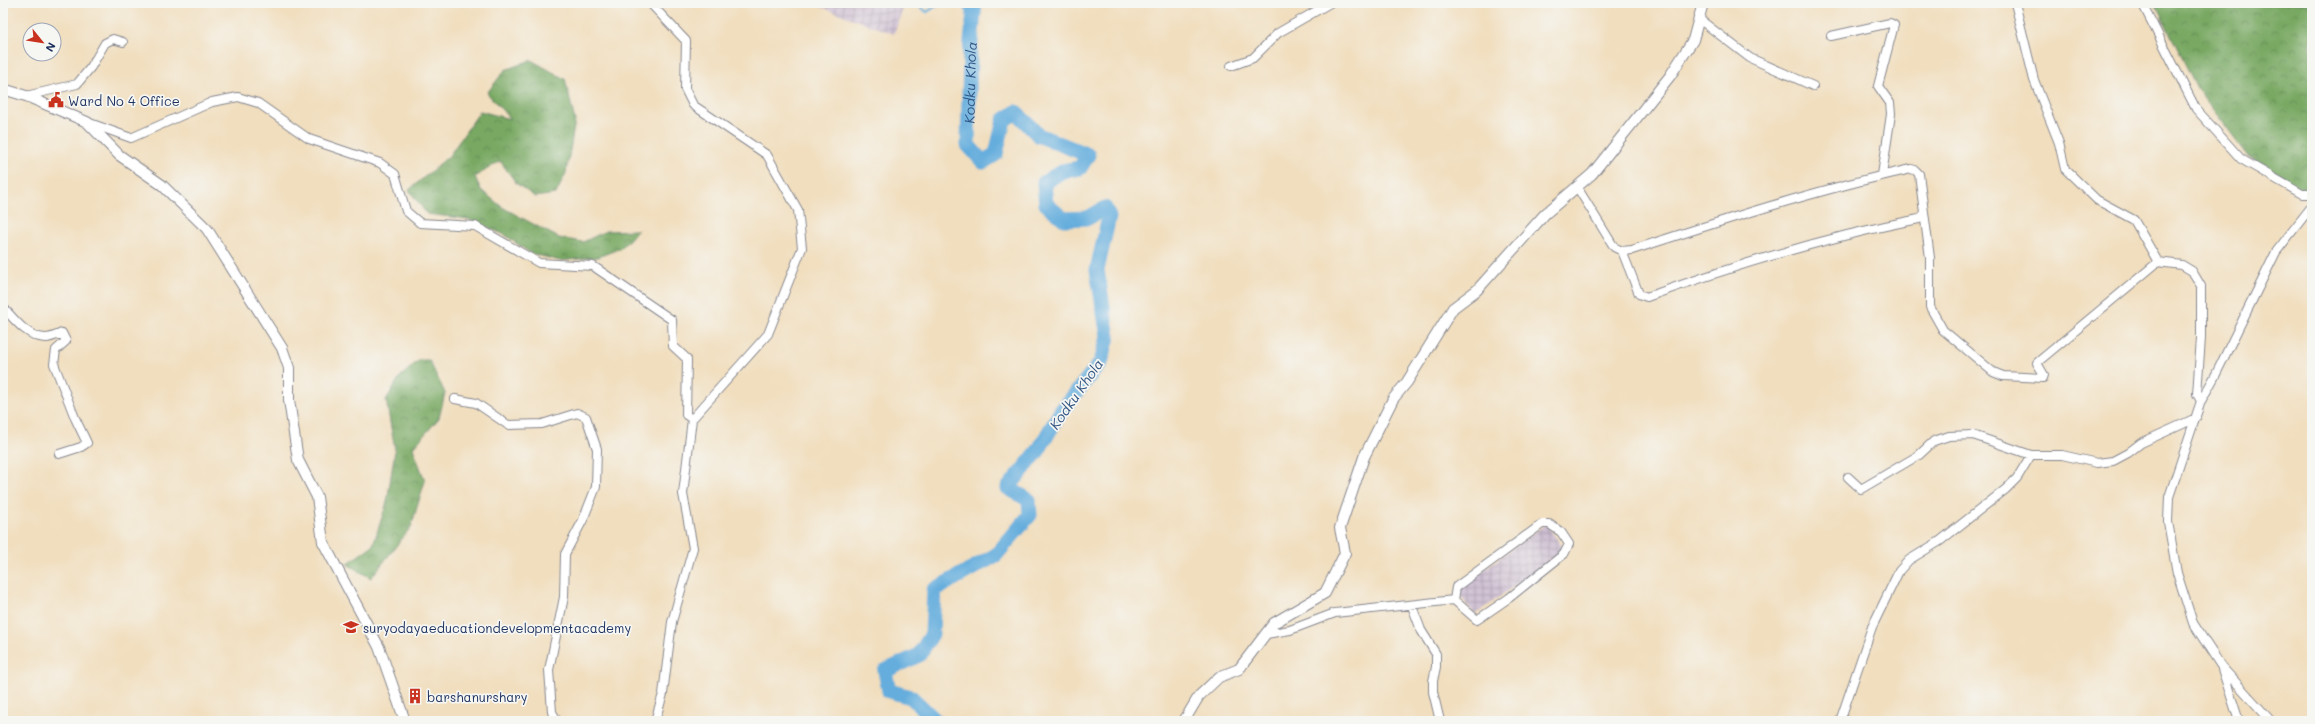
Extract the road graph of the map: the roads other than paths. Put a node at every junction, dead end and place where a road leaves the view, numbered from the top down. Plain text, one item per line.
1 (650, 3) edge
2 (1330, 3) edge
3 (1703, 3) edge
4 (2015, 3) edge
5 (2142, 3) edge
6 (1699, 19) junction
7 (1831, 36) dead end
8 (123, 42) dead end
9 (1231, 66) dead end
10 (1813, 86) dead end
11 (3, 89) edge
12 (26, 96) junction
13 (87, 122) junction
14 (1882, 175) junction
15 (1577, 187) junction
16 (2312, 194) edge
17 (2312, 206) edge
18 (1923, 215) junction
19 (1622, 251) junction
20 (2158, 262) junction
21 (3, 307) edge
22 (455, 399) dead end
23 (2201, 401) junction
24 (2196, 418) junction
25 (692, 419) junction
26 (59, 454) dead end
27 (2031, 455) junction
28 (1848, 477) dead end
29 (1454, 600) junction
30 (1412, 606) junction
31 (1266, 634) junction
32 (2221, 666) junction
33 (405, 721) edge
34 (557, 721) edge
35 (654, 721) edge
36 (1184, 721) edge
37 (1440, 721) edge
38 (1840, 721) edge
39 (2239, 721) edge
40 (2271, 721) edge

1 - 25 street
2 - 9 street
3 - 6 street
4 - 20 street
5 - 16 street
6 - 10 street
6 - 15 street
7 - 14 street
8 - 12 street
11 - 12 street
12 - 13 street
13 - 25 street
13 - 33 street
14 - 18 street
14 - 19 street
15 - 19 street
15 - 31 street
17 - 23 street
18 - 19 street
18 - 20 street
20 - 23 street
21 - 26 street
22 - 34 street
23 - 24 street
24 - 27 street
24 - 32 street
25 - 35 street
27 - 28 street
27 - 38 street
29 - 29 street
29 - 30 street
30 - 31 street
30 - 37 street
31 - 36 street
32 - 39 street
32 - 40 street

